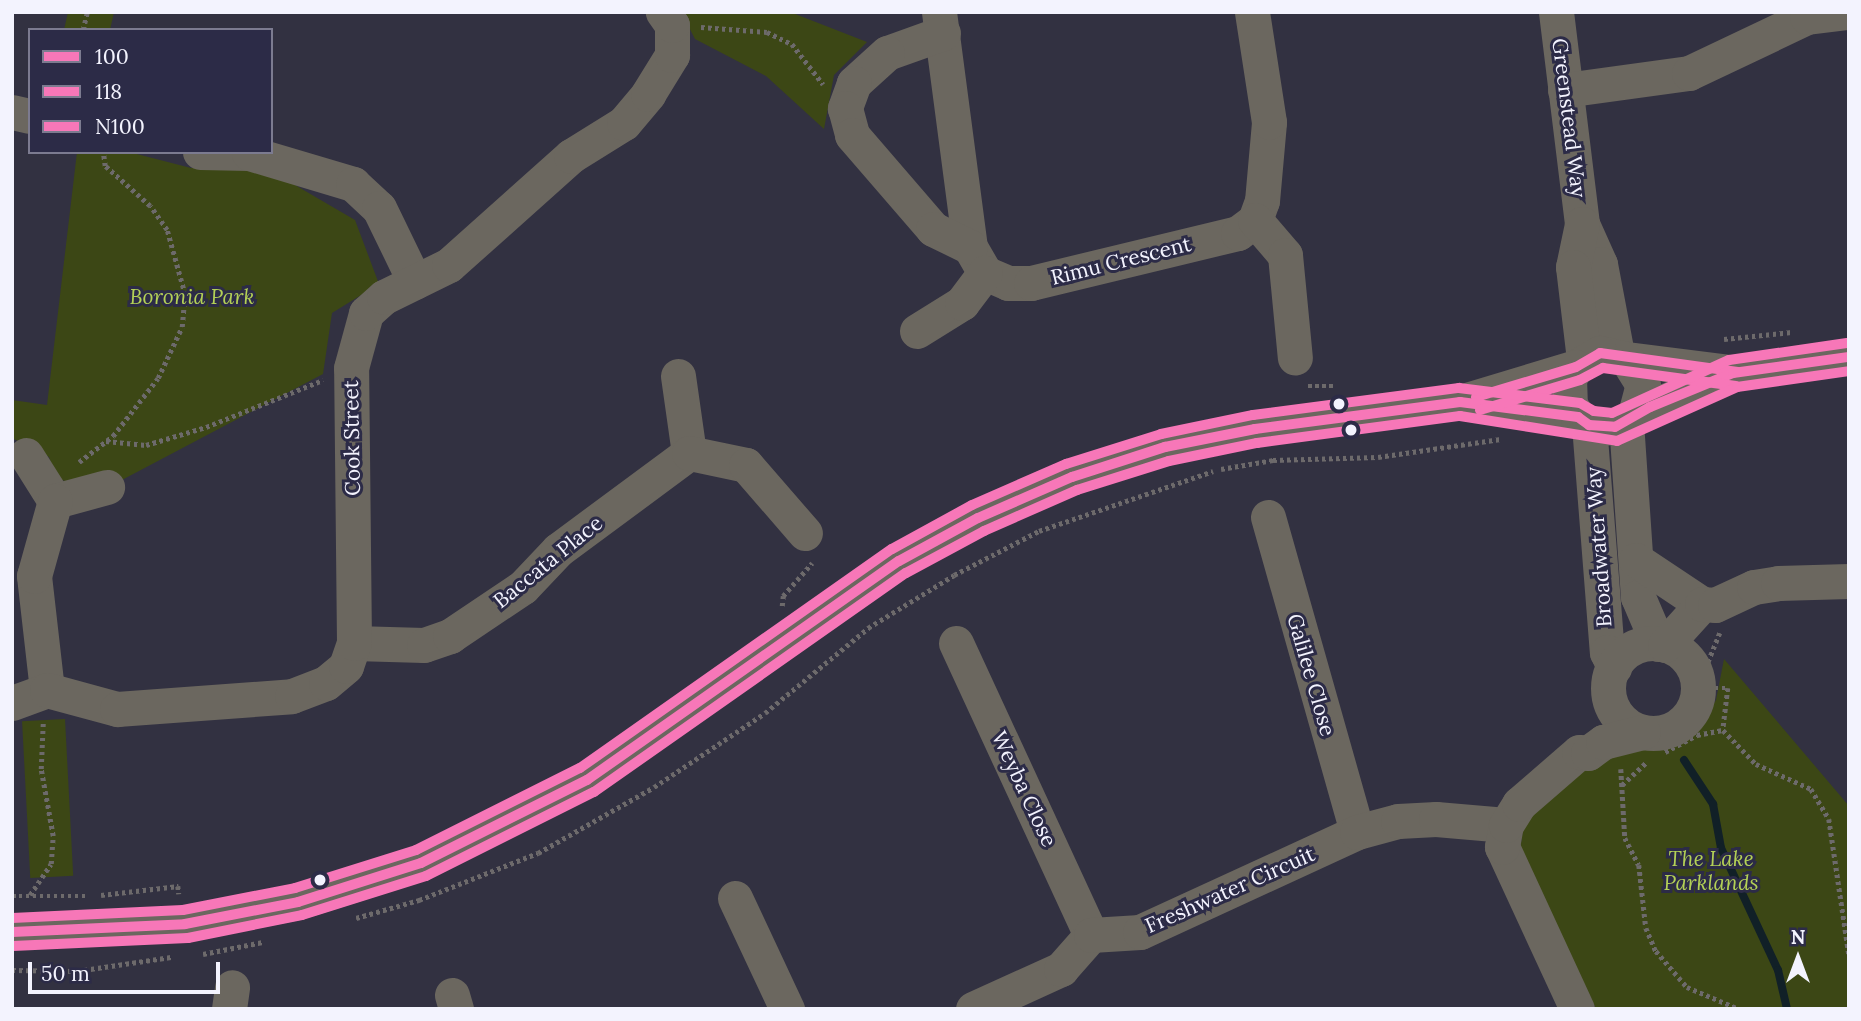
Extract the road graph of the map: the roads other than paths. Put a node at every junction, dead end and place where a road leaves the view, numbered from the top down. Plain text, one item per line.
1 (1252, 12) edge
2 (1556, 12) edge
3 (1846, 12) edge
4 (667, 19) edge
5 (941, 23) edge
6 (1565, 90) junction
7 (252, 154) edge
8 (1255, 220) junction
9 (978, 260) junction
10 (415, 282) junction
11 (917, 331) dead end
12 (1849, 357) edge
13 (1295, 358) dead end
14 (1601, 360) junction
15 (1733, 373) junction
16 (678, 376) dead end
17 (1460, 402) junction
18 (1631, 418) junction
19 (1583, 421) junction
20 (689, 453) junction
21 (26, 455) dead end
22 (107, 487) dead end
23 (55, 501) junction
24 (1268, 517) dead end
25 (805, 533) road end
26 (1636, 560) junction
27 (1849, 581) edge
28 (1714, 603) junction
29 (354, 643) junction
30 (956, 643) dead end
31 (1662, 644) junction
32 (1694, 668) junction
33 (1611, 680) junction
34 (47, 690) junction
35 (12, 704) edge
36 (1643, 732) junction
37 (1591, 747) junction
38 (1506, 825) junction
39 (1357, 832) junction
40 (735, 898) dead end
41 (12, 932) edge
42 (1091, 934) junction
43 (788, 1009) edge
44 (974, 1009) edge
45 (1577, 1009) edge

1 - 8 street
2 - 6 street, Greenstead Way
3 - 6 street
4 - 10 street, Cook Street
5 - 9 street
5 - 9 street, Rimu Crescent
6 - 14 street, Greenstead Way
7 - 10 street
8 - 9 street, Rimu Crescent
8 - 13 street
9 - 11 street
10 - 29 street, Cook Street
12 - 15 street
14 - 15 street
14 - 17 street
14 - 18 street
14 - 19 street
15 - 18 street
16 - 20 street
17 - 19 street
17 - 41 street
18 - 19 street
18 - 26 street, Broadwater Way
19 - 33 street, Broadwater Way
20 - 25 street
20 - 29 street, Baccata Place
21 - 23 street
22 - 23 street
23 - 34 street
24 - 39 street, Galilee Close
26 - 28 street, Broadwater Way
26 - 31 street, Broadwater Way
27 - 28 street
28 - 31 street
28 - 32 street
29 - 34 street, Cook Street
30 - 42 street, Weyba Close
31 - 32 street
31 - 33 street, Broadwater Way
32 - 36 street
33 - 36 street, Broadwater Way
33 - 37 street
34 - 35 street
36 - 37 street
37 - 38 street
38 - 39 street, Freshwater Circuit
38 - 45 street
39 - 42 street, Freshwater Circuit
40 - 43 street
42 - 44 street

